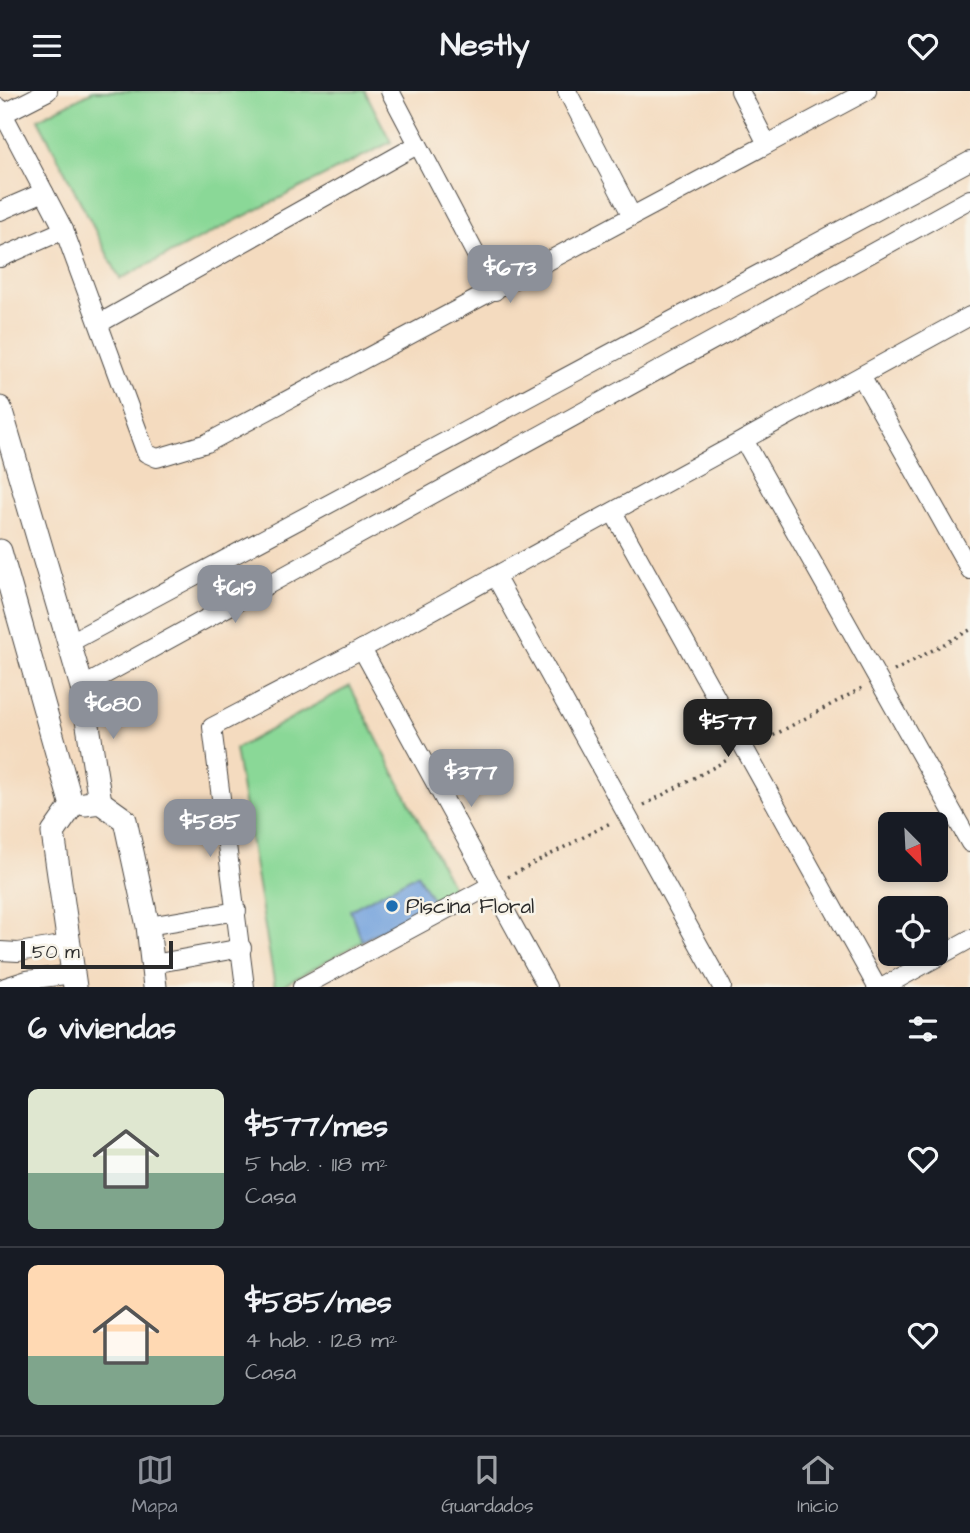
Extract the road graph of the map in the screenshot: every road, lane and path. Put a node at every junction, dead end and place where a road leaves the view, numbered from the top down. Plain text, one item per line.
1 (48, 91) edge
2 (390, 91) edge
3 (567, 91) edge
4 (740, 91) edge
5 (867, 91) edge
6 (2, 111) edge
7 (767, 144) junction
8 (417, 145) junction
9 (970, 160) edge
10 (44, 192) junction
11 (970, 199) edge
12 (0, 211) edge
13 (632, 216) junction
14 (64, 230) junction
15 (0, 258) edge
16 (495, 291) junction
17 (970, 316) edge
18 (100, 323) junction
19 (861, 376) junction
20 (0, 408) edge
21 (744, 440) junction
22 (613, 512) junction
23 (0, 551) edge
24 (970, 570) edge
25 (495, 576) junction
26 (69, 643) junction
27 (362, 649) junction
28 (82, 687) junction
29 (100, 802) junction
30 (72, 806) junction
31 (970, 843) edge
32 (490, 886) junction
33 (237, 911) junction
34 (148, 926) junction
35 (970, 939) edge
36 (68, 944) junction
37 (242, 948) junction
38 (0, 951) edge
39 (153, 964) junction
40 (74, 981) edge
41 (5, 987) edge
42 (155, 987) edge
43 (245, 987) edge
44 (302, 987) edge
45 (547, 987) edge
46 (722, 987) edge
47 (877, 987) edge
48 (883, 987) edge

1 - 6 street
2 - 8 street
3 - 13 street
4 - 7 street
5 - 7 street
6 - 10 street
7 - 13 street
8 - 16 street
8 - 18 street
9 - 26 street
10 - 12 street
10 - 14 street
11 - 28 street
13 - 16 street
14 - 15 street
14 - 18 street
16 - 18 street
17 - 19 street
19 - 21 street
19 - 24 street
20 - 26 street
21 - 22 street
21 - 31 street
22 - 25 street
22 - 47 street
23 - 30 street
25 - 27 street
25 - 46 street
26 - 28 street
27 - 32 street
27 - 33 street
28 - 29 street
29 - 30 street
29 - 34 street
30 - 36 street
32 - 44 street
32 - 45 street
33 - 34 street
33 - 37 street
34 - 39 street
35 - 48 street
36 - 38 street
36 - 40 street
37 - 39 street
37 - 43 street
39 - 42 street
40 - 41 street

